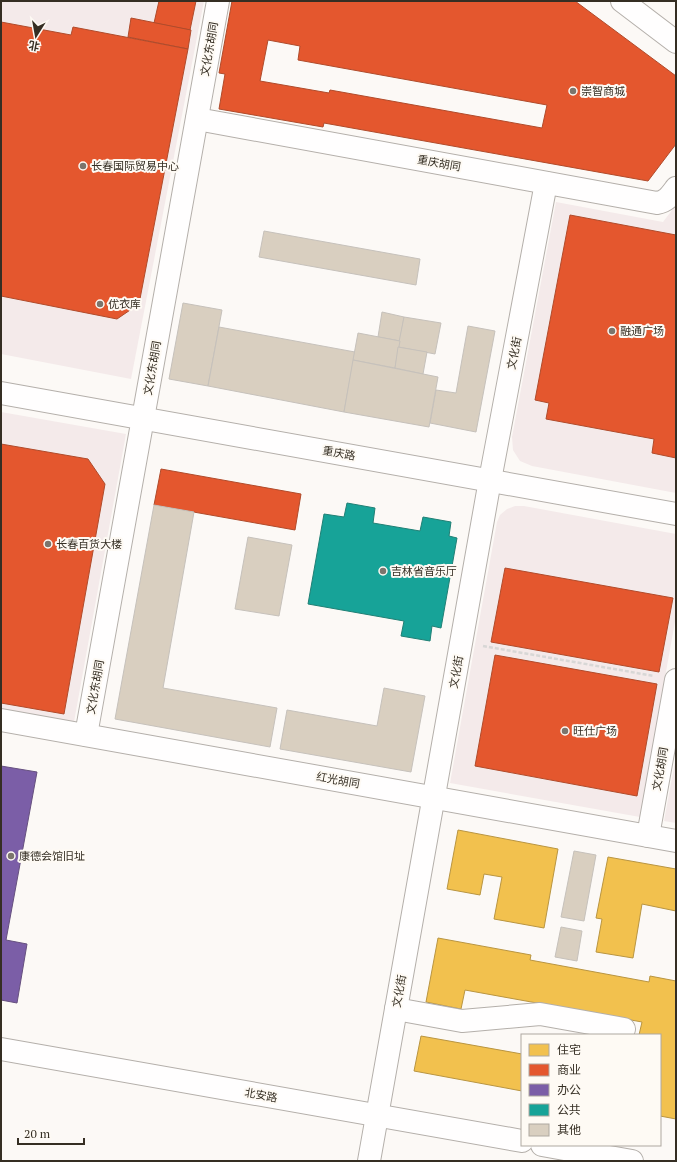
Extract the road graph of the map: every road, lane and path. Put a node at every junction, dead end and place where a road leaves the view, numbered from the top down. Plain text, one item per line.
1 (218, 1) edge
2 (622, 1) edge
3 (676, 42) edge
4 (196, 119) junction
5 (546, 183) junction
6 (676, 188) edge
7 (1, 393) edge
8 (143, 418) junction
9 (490, 480) junction
10 (676, 514) edge
11 (461, 642) junction
12 (676, 680) edge
13 (1, 720) edge
14 (86, 735) junction
15 (434, 797) junction
16 (648, 836) junction
17 (676, 841) edge
18 (396, 1009) junction
19 (624, 1029) dead end
20 (1, 1049) edge
21 (377, 1116) junction
22 (521, 1141) edge
23 (548, 1146) edge
24 (369, 1161) edge
25 (632, 1161) edge

1 - 4 street, 文化东胡同
2 - 3 street
4 - 5 street, 重庆胡同
4 - 8 street, 文化东胡同
5 - 6 street, 重庆胡同
5 - 9 street, 文化街
7 - 8 street, 重庆路
8 - 9 street, 重庆路
8 - 14 street, 文化东胡同
9 - 10 street, 重庆路
9 - 11 street, 文化街
11 - 12 path
11 - 15 street, 文化街
12 - 16 street, 文化胡同
13 - 14 street, 红光胡同
14 - 15 street, 红光胡同
15 - 16 street, 红光胡同
15 - 18 street, 文化街
16 - 17 street, 红光胡同
18 - 19 street
18 - 21 street, 文化街
20 - 21 street, 北安路
21 - 22 street, 北安路
21 - 24 street, 文化街
23 - 25 street

